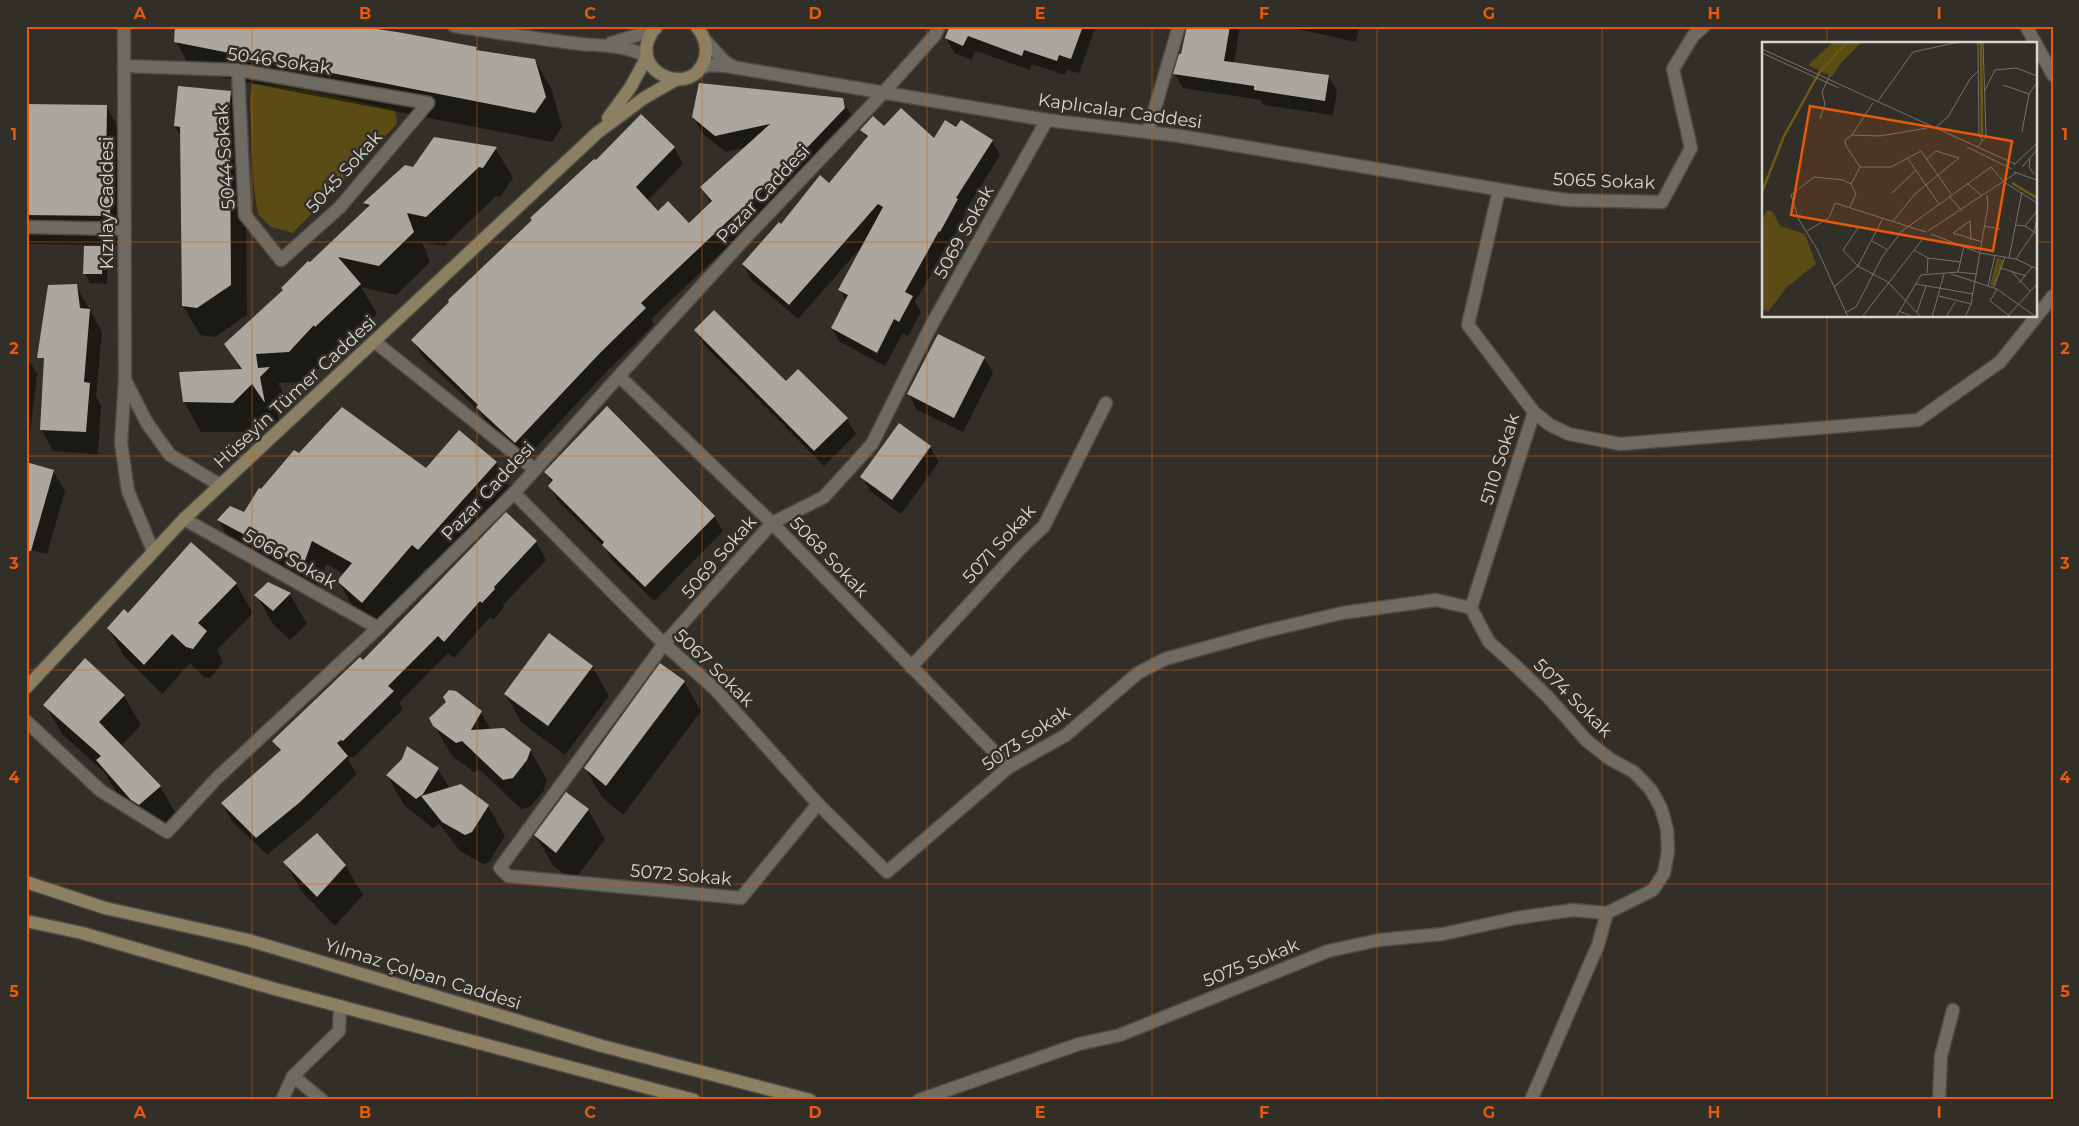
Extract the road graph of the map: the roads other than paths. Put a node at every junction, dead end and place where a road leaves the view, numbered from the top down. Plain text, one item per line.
1 (124, 26) edge
2 (454, 26) edge
3 (940, 26) edge
4 (1178, 26) edge
5 (1704, 26) edge
6 (2026, 26) edge
7 (656, 27) edge
8 (703, 33) edge
9 (2035, 42) edge
10 (2036, 44) edge
11 (604, 46) junction
12 (647, 57) junction
13 (124, 66) junction
14 (737, 68) junction
15 (699, 69) junction
16 (238, 70) junction
17 (2053, 75) edge
18 (677, 79) junction
19 (883, 93) junction
20 (428, 103) joint
21 (1047, 120) junction
22 (1148, 132) junction
23 (597, 133) junction
24 (1499, 190) junction
25 (26, 227) edge
26 (124, 229) junction
27 (281, 260) joint
28 (2053, 296) edge
29 (2036, 317) edge
30 (2035, 318) edge
31 (375, 342) junction
32 (619, 376) junction
33 (125, 380) junction
34 (1106, 403) dead end
35 (1534, 412) junction
36 (534, 469) junction
37 (220, 485) junction
38 (514, 493) junction
39 (184, 520) junction
40 (772, 522) junction
41 (153, 551) junction
42 (1471, 608) junction
43 (378, 628) junction
44 (664, 644) junction
45 (911, 668) junction
46 (26, 688) edge
47 (26, 721) edge
48 (1009, 767) junction
49 (818, 804) junction
50 (500, 868) joint
51 (887, 872) joint
52 (26, 882) edge
53 (1607, 913) junction
54 (26, 921) edge
55 (340, 1006) junction
56 (1953, 1010) dead end
57 (293, 1076) junction
58 (282, 1100) edge
59 (322, 1100) edge
60 (694, 1100) edge
61 (810, 1100) edge
62 (919, 1100) edge
63 (1531, 1100) edge
64 (1939, 1100) edge

1 - 13 street, Kızılay Caddesi
2 - 11 street
3 - 19 street, Pazar Caddesi
4 - 22 street
5 - 24 street, 5065 Sokak
6 - 9 street
7 - 11 street
7 - 12 main road, Hüseyin Tümer Caddesi
8 - 14 street
8 - 15 main road
10 - 17 street
11 - 12 street
12 - 18 main road
12 - 23 main road, Hüseyin Tümer Caddesi
13 - 16 street, 5046 Sokak
13 - 26 street, Kızılay Caddesi
14 - 15 street, Kaplıcalar Caddesi
14 - 19 street, Kaplıcalar Caddesi
15 - 18 main road, Hüseyin Tümer Caddesi
16 - 20 street, 5046 Sokak
16 - 27 street, 5044 Sokak
18 - 23 main road, Hüseyin Tümer Caddesi
19 - 21 street, Kaplıcalar Caddesi
19 - 32 street, Pazar Caddesi
20 - 27 street, 5045 Sokak
21 - 22 street, Kaplıcalar Caddesi
21 - 40 street, 5069 Sokak
22 - 24 street, Kaplıcalar Caddesi
23 - 31 main road, Hüseyin Tümer Caddesi
24 - 35 street, 5110 Sokak
25 - 26 street
26 - 33 street, Kızılay Caddesi
28 - 29 street
30 - 35 street
31 - 36 street
31 - 37 main road, Hüseyin Tümer Caddesi
32 - 36 street, Pazar Caddesi
32 - 40 street, 5068 Sokak
33 - 37 street, Kızılay Caddesi
33 - 41 street, Kızılay Caddesi
34 - 45 street, 5071 Sokak
35 - 42 street, 5110 Sokak
36 - 38 street, Pazar Caddesi
37 - 39 main road, Hüseyin Tümer Caddesi
38 - 43 street, Pazar Caddesi
38 - 44 street, 5067 Sokak
39 - 41 main road, Hüseyin Tümer Caddesi
39 - 43 street, 5066 Sokak
40 - 44 street, 5069 Sokak
40 - 45 street, 5068 Sokak
41 - 46 main road, Hüseyin Tümer Caddesi
42 - 48 street, 5073 Sokak
42 - 53 street, 5074 Sokak
43 - 47 street, Pazar Caddesi
44 - 49 street, 5067 Sokak
44 - 50 street, 5069 Sokak
45 - 48 street, 5068 Sokak
48 - 51 street, 5073 Sokak
49 - 50 street, 5072 Sokak
49 - 51 street, 5067 Sokak
52 - 61 main road, Yılmaz Çolpan Caddesi
53 - 62 street, 5075 Sokak
53 - 63 street
54 - 55 main road
55 - 57 street
55 - 60 main road
56 - 64 street
57 - 58 street
57 - 59 street

